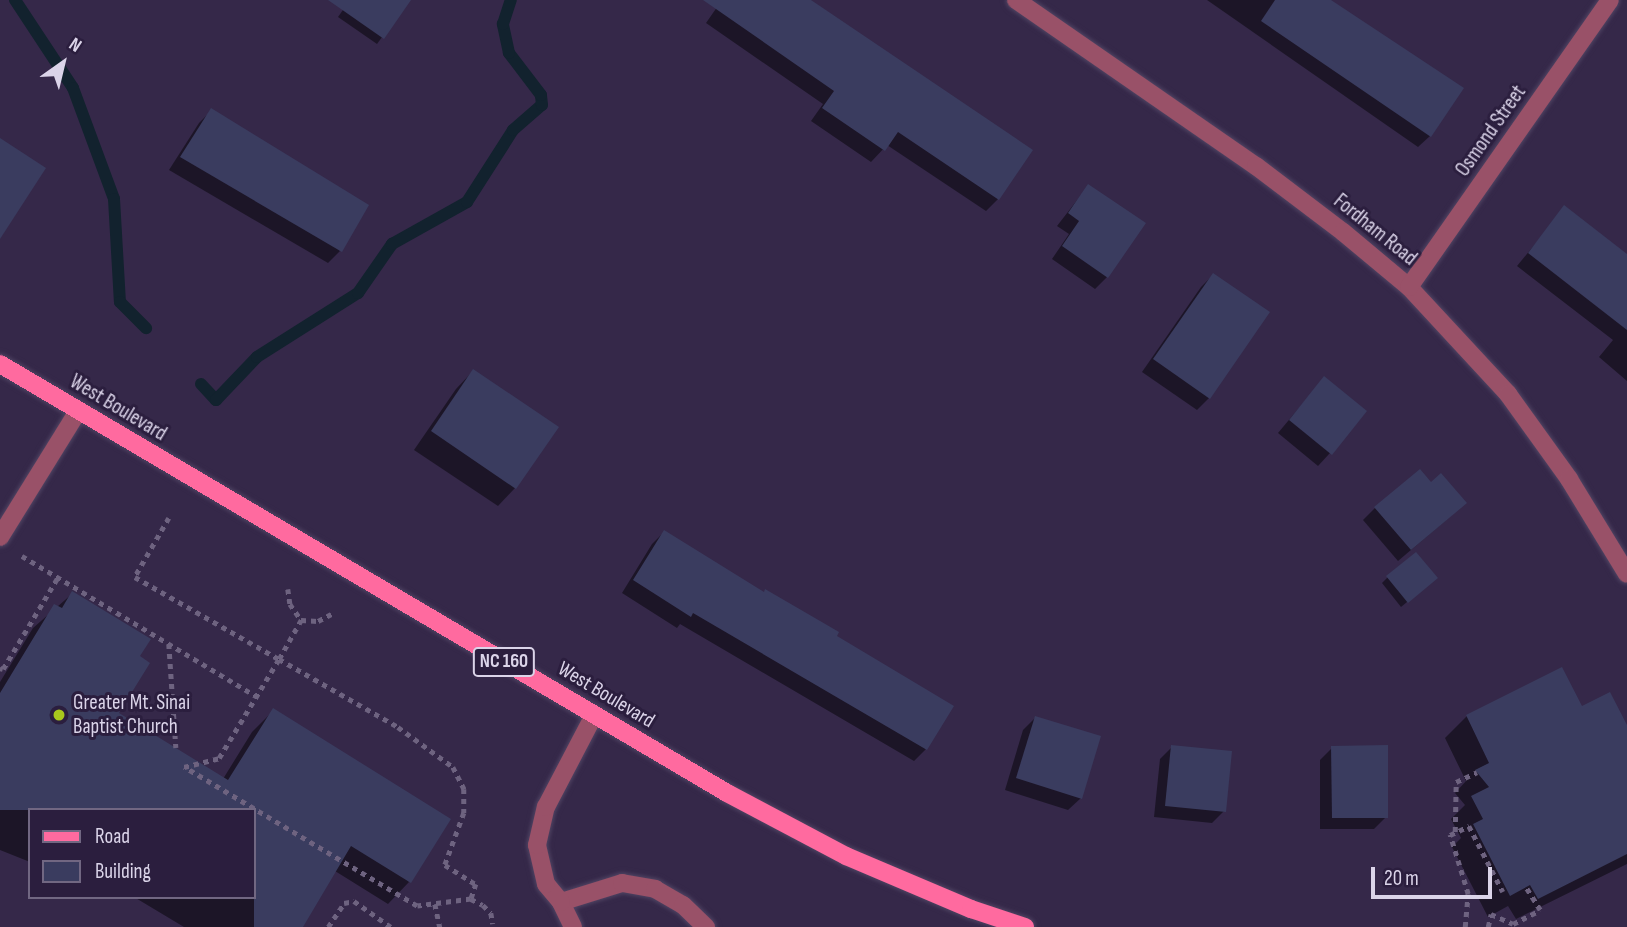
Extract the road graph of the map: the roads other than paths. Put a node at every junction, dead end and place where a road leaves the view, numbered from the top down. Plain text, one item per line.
1 (1016, 0) edge
2 (1610, 0) edge
3 (1409, 287) junction
4 (0, 364) edge
5 (78, 411) junction
6 (0, 537) edge
7 (1627, 573) edge
8 (594, 715) junction
9 (561, 902) junction
10 (573, 927) edge
11 (706, 927) edge
12 (1025, 927) edge

1 - 3 street, Fordham Road
2 - 3 street, Osmond Street
3 - 7 street, Fordham Road
4 - 5 main road, West Boulevard / NC 160
5 - 6 street
5 - 8 main road, West Boulevard / NC 160
8 - 9 street
8 - 12 main road, West Boulevard / NC 160
9 - 10 street
9 - 11 street

